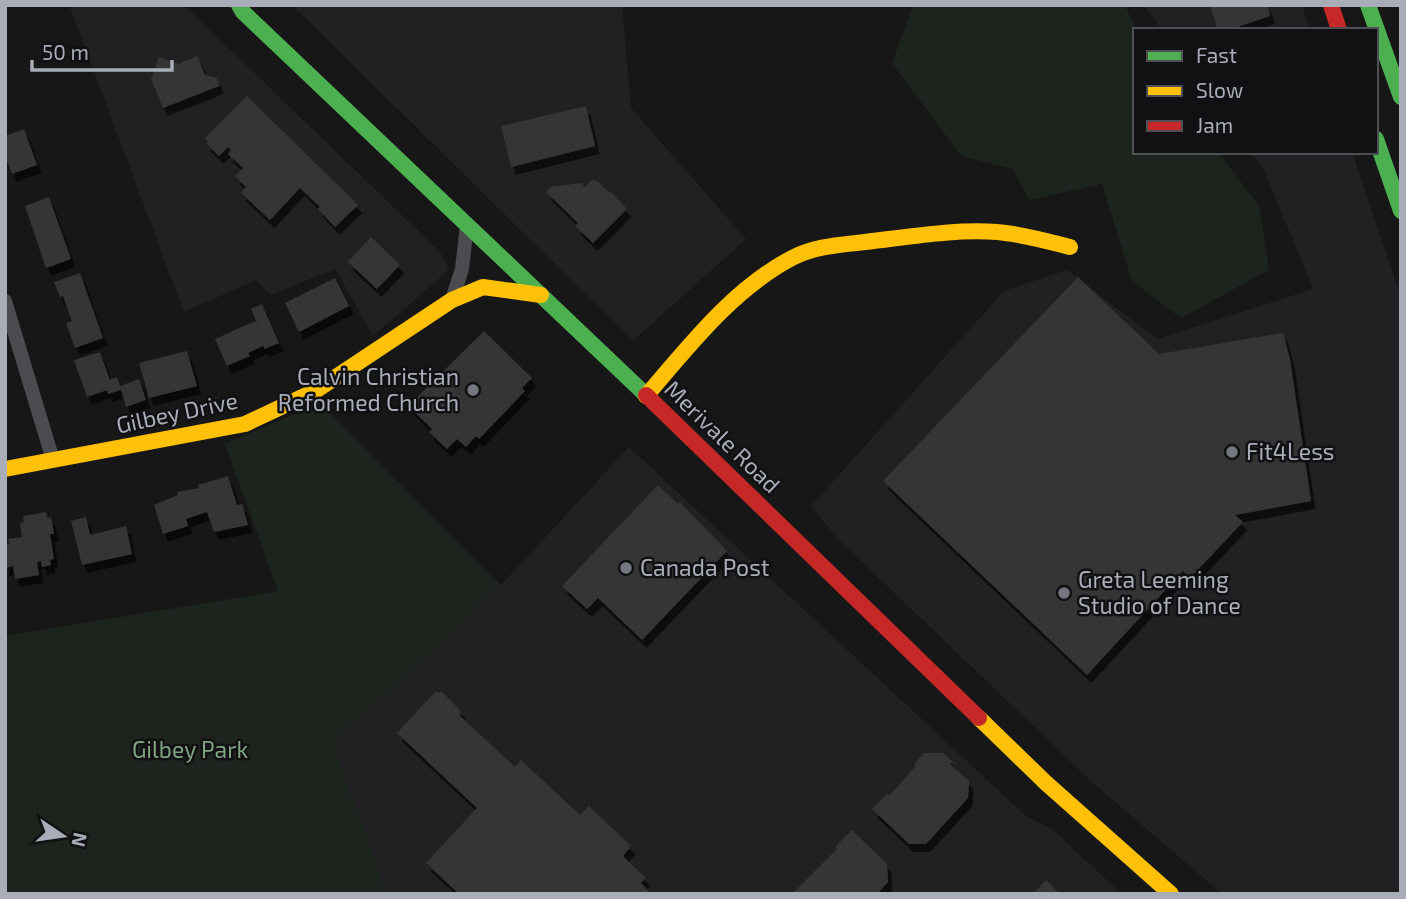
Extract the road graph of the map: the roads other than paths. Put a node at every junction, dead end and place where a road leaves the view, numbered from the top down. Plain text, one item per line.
1 (1331, 5) edge
2 (1368, 5) edge
3 (238, 7) edge
4 (1338, 28) edge
5 (1376, 28) edge
6 (1378, 33) edge
7 (1401, 97) edge
8 (1378, 145) edge
9 (1401, 211) edge
10 (467, 225) junction
11 (1070, 247) dead end
12 (541, 295) junction
13 (452, 300) junction
14 (5, 301) edge
15 (646, 396) junction
16 (53, 460) junction
17 (5, 469) edge
18 (1171, 894) edge

1 - 4 main road
2 - 5 main road
3 - 10 main road, Merivale Road
6 - 7 main road
8 - 9 main road
10 - 12 main road, Merivale Road
10 - 13 street
11 - 15 main road
12 - 13 main road, Gilbey Drive
12 - 15 main road, Merivale Road
13 - 16 main road, Gilbey Drive
14 - 16 street
15 - 18 main road, Merivale Road
16 - 17 main road, Gilbey Drive

